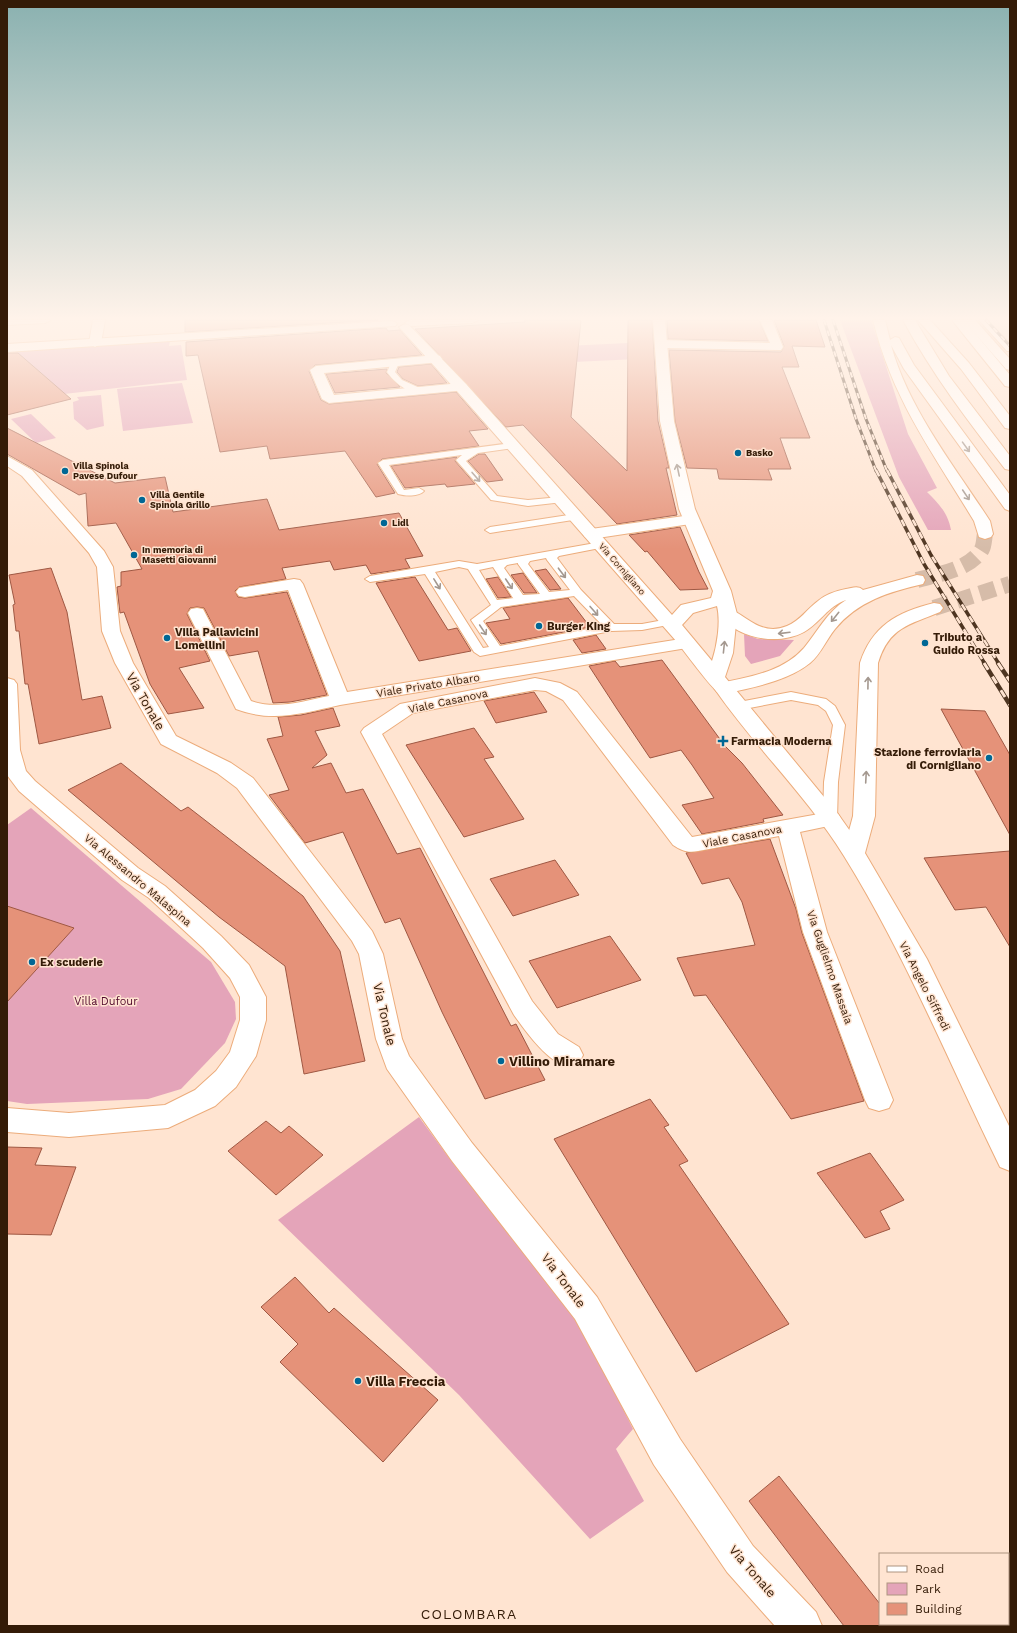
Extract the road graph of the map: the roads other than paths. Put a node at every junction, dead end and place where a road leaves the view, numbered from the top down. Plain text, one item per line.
1 (327, 396) edge
2 (356, 396) edge
3 (469, 396) edge
4 (665, 396) edge
5 (906, 396) edge
6 (930, 396) edge
7 (957, 396) edge
8 (988, 396) edge
9 (1010, 426) edge
10 (511, 446) junction
11 (475, 451) junction
12 (7, 460) edge
13 (1010, 466) edge
14 (419, 491) dead end
15 (560, 500) junction
16 (1010, 506) edge
17 (689, 514) junction
18 (575, 516) junction
19 (490, 530) dead end
20 (985, 534) tunnel mouth
21 (596, 539) junction
22 (555, 554) junction
23 (526, 559) junction
24 (503, 563) junction
25 (477, 567) junction
26 (428, 570) junction
27 (370, 580) dead end
28 (917, 580) tunnel mouth
29 (893, 585) junction
30 (722, 591) junction
31 (246, 592) dead end
32 (577, 592) junction
33 (554, 596) junction
34 (529, 600) junction
35 (498, 604) junction
36 (934, 608) tunnel mouth
37 (198, 613) dead end
38 (728, 614) junction
39 (670, 624) junction
40 (611, 628) junction
41 (687, 643) junction
42 (497, 650) junction
43 (719, 683) junction
44 (7, 684) edge
45 (340, 699) junction
46 (739, 706) junction
47 (830, 819) junction
48 (788, 828) junction
49 (854, 853) junction
50 (569, 1055) dead end
51 (879, 1100) dead end
52 (7, 1120) edge
53 (1010, 1158) edge
54 (802, 1626) edge

1 - 2 main road
3 - 10 main road, Via Cornigliano
17 -> 4 main road
5 -> 20 main road
6 -> 16 main road
7 - 13 main road
8 - 9 main road
10 - 11 lane
10 - 15 main road, Via Cornigliano
11 - 14 lane
11 -> 15 lane
12 - 54 main road, Via Tonale
15 - 18 main road, Via Cornigliano
17 - 21 main road
17 - 30 main road
18 - 19 lane
18 - 21 main road, Via Cornigliano
21 - 22 lane
21 - 39 main road, Via Cornigliano
22 - 23 lane
22 -> 32 lane
23 - 24 lane
23 - 33 lane
24 - 25 lane
24 -> 34 lane
25 - 26 lane
25 - 35 lane
26 - 27 lane
26 -> 42 lane
28 - 29 main road
29 -> 38 main road
29 -> 43 main road
30 - 38 main road
30 - 39 main road
31 - 45 main road
32 - 33 lane
32 -> 40 lane
33 - 34 lane
34 - 35 lane
35 -> 42 lane
49 -> 36 main road
37 - 45 main road, Viale Privato Albaro
43 -> 38 main road
39 - 40 lane
39 - 41 main road, Via Cornigliano
40 - 42 lane
41 - 43 main road, Via Cornigliano
41 - 45 main road, Viale Privato Albaro
43 - 46 main road, Via Cornigliano
44 - 52 main road, Via Alessandro Malaspina
46 - 47 main road, Via Cornigliano
46 - 47 lane
47 - 48 main road
47 - 49 main road, Via Angelo Siffredi
48 - 50 main road, Viale Casanova
48 - 51 main road, Via Guglielmo Massaia
49 - 53 main road, Via Angelo Siffredi

